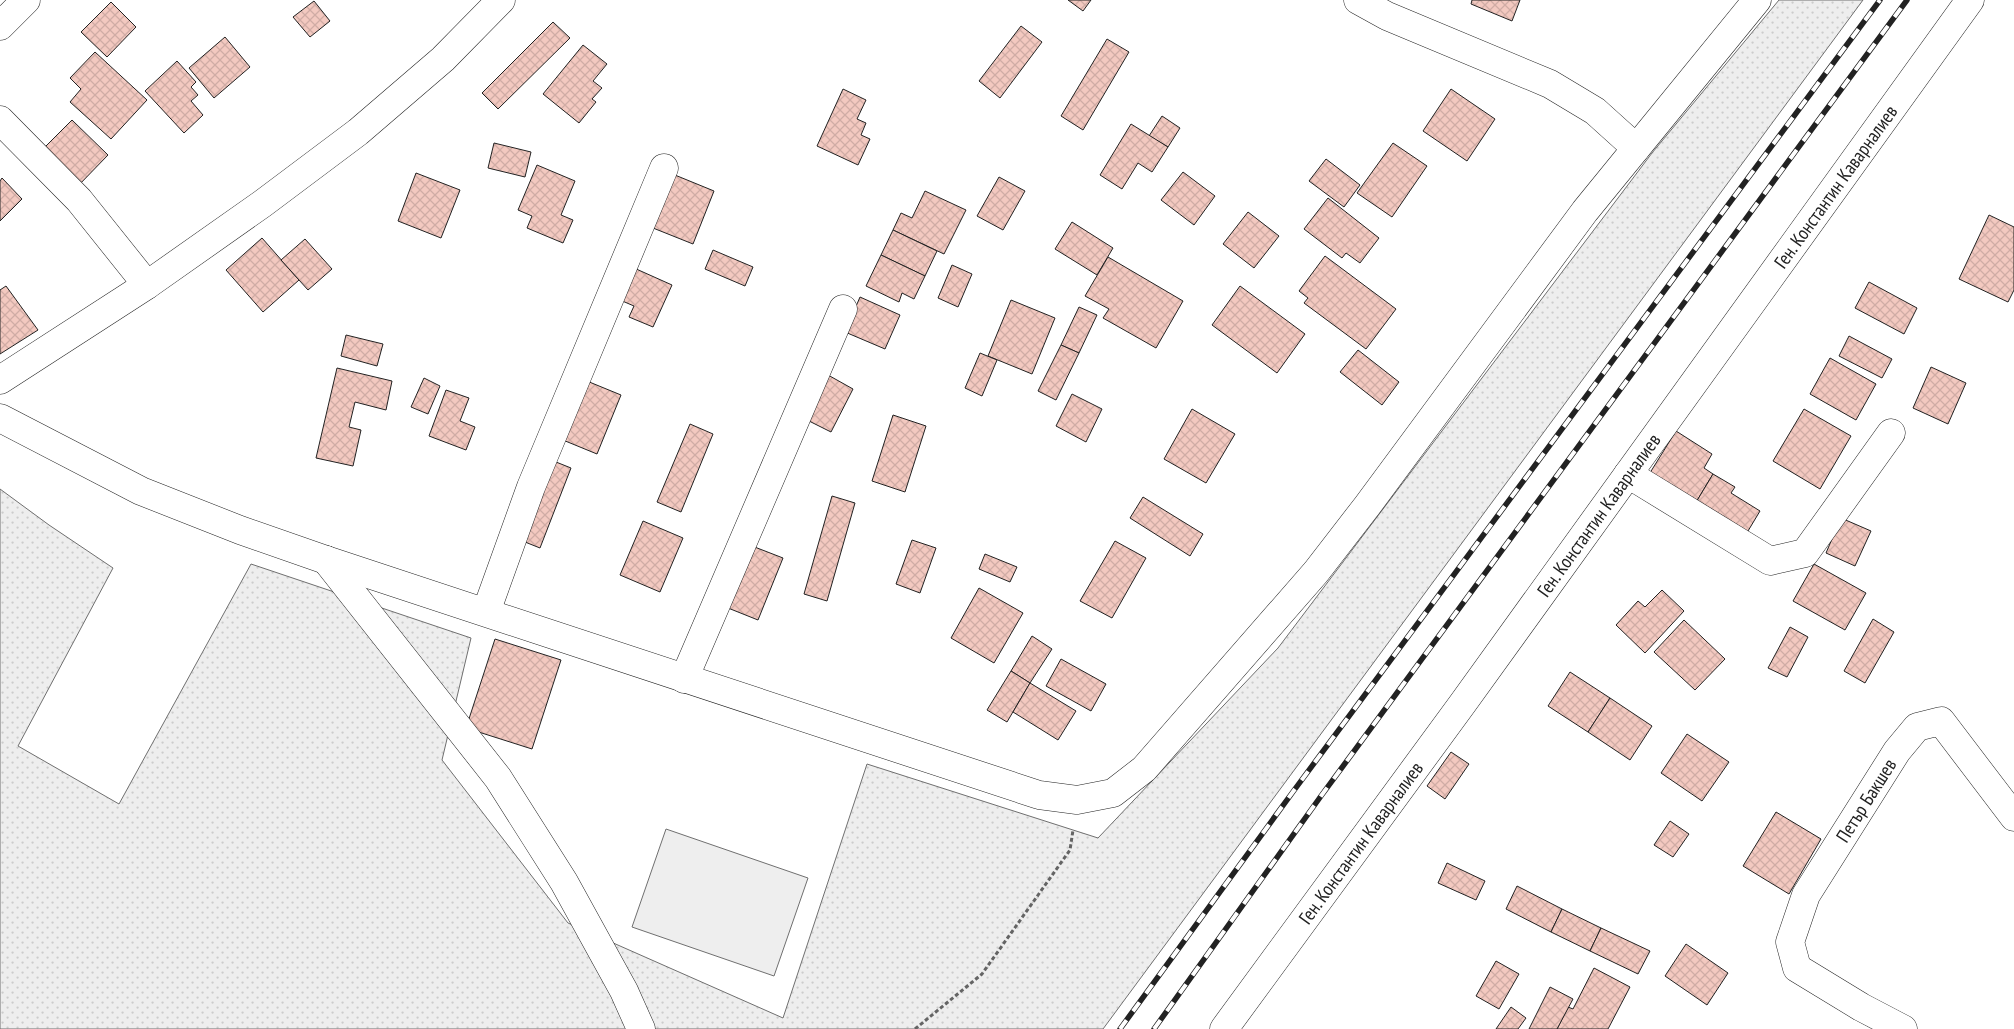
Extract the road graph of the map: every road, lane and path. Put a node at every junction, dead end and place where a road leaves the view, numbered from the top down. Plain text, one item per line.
1 (26, 0) edge
2 (500, 0) edge
3 (1358, 0) edge
4 (1757, 0) edge
5 (1970, 0) edge
6 (0, 26) edge
7 (0, 120) edge
8 (1636, 148) junction
9 (664, 168) dead end
10 (147, 285) junction
11 (843, 310) dead end
12 (0, 380) edge
13 (0, 418) edge
14 (1891, 432) dead end
15 (1628, 474) junction
16 (326, 560) junction
17 (486, 612) junction
18 (684, 679) junction
19 (1077, 800) junction
20 (2014, 817) edge
21 (641, 1029) edge
22 (915, 1029) edge
23 (1224, 1029) edge
24 (1903, 1029) edge

1 - 6 street
2 - 10 street
3 - 8 street
4 - 8 street
5 - 15 street, Ген. Константин Каварналиев
7 - 10 street
8 - 19 street
9 - 17 street
10 - 12 street
11 - 18 street
13 - 16 street
14 - 15 street
15 - 23 street, Ген. Константин Каварналиев
16 - 17 street
16 - 21 street
17 - 18 street
18 - 19 street
19 - 22 path
20 - 24 street, Петър Бакшев

